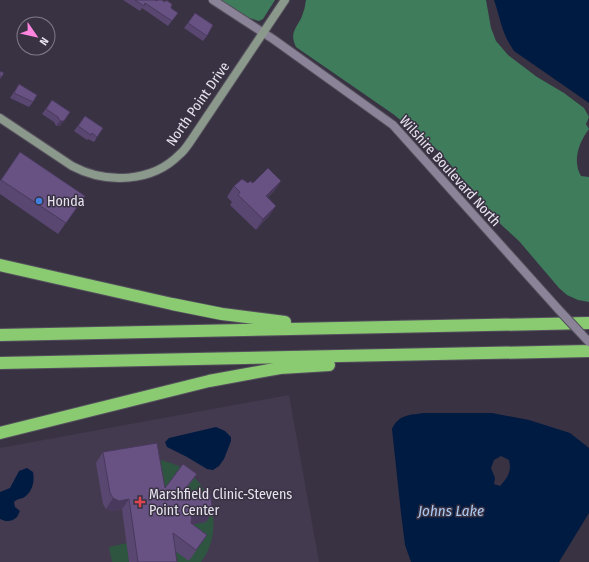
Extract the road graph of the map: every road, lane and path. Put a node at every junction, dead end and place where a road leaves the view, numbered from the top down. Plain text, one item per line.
1 (213, 0) edge
2 (285, 0) edge
3 (263, 33) junction
4 (0, 118) edge
5 (0, 265) edge
6 (589, 323) edge
7 (305, 329) junction
8 (0, 335) edge
9 (589, 342) edge
10 (589, 351) edge
11 (438, 355) junction
12 (0, 364) edge
13 (0, 433) edge

1 - 3 street, Wilshire Boulevard North
2 - 3 street, North Point Drive
3 - 4 street, North Point Drive
3 - 9 street, Wilshire Boulevard North, bridge
5 - 7 highway
6 - 7 highway
7 - 8 highway
10 - 11 highway
11 - 12 highway
11 - 13 highway

